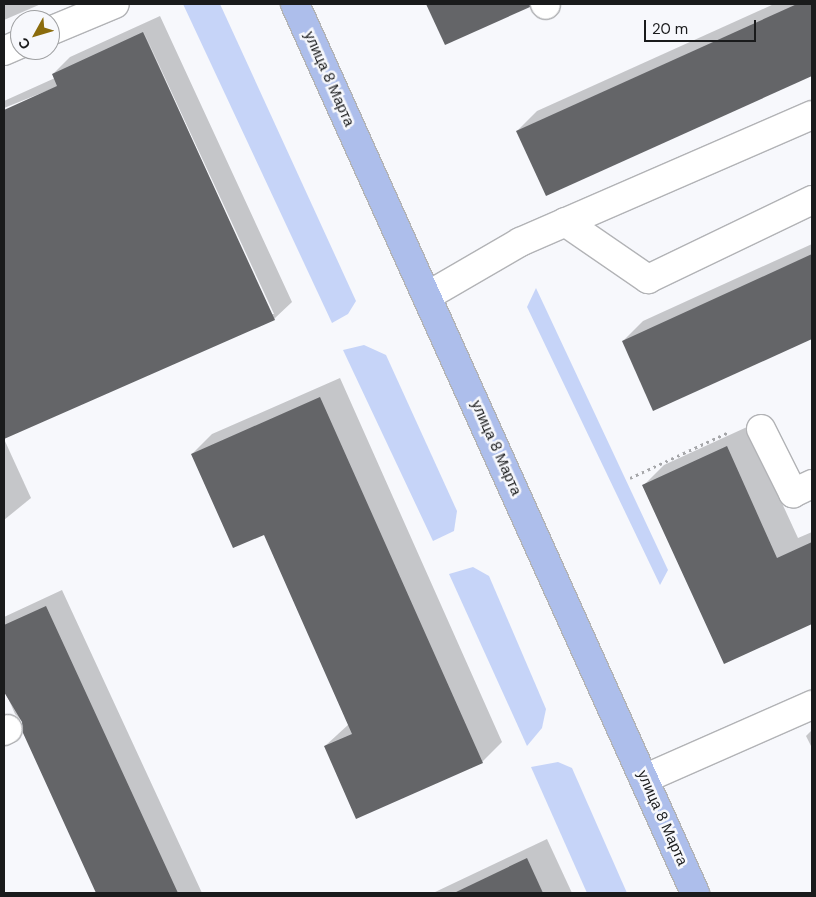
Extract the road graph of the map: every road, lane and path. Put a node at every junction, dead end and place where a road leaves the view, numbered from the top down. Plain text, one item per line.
1 (115, 4) edge
2 (295, 4) edge
3 (60, 28) edge
4 (812, 115) edge
5 (812, 200) edge
6 (565, 222) junction
7 (428, 296) junction
8 (761, 429) joint
9 (630, 478) dead end
10 (812, 484) edge
11 (812, 705) edge
12 (644, 779) junction
13 (695, 893) edge

1 - 3 lane
2 - 7 main road, улица 8 Марта
4 - 6 lane
5 - 6 lane
6 - 7 lane
7 - 12 main road, улица 8 Марта
8 - 9 path
8 - 10 lane
11 - 12 lane
12 - 13 main road, улица 8 Марта

